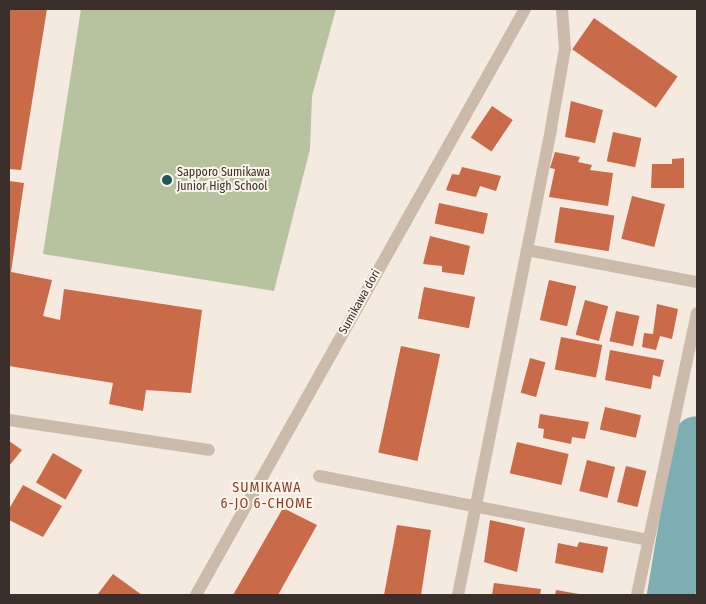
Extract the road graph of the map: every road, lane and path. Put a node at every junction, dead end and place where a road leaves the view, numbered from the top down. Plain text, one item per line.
1 (525, 9) edge
2 (562, 9) edge
3 (527, 250) junction
4 (697, 282) edge
5 (697, 313) edge
6 (9, 420) edge
7 (209, 450) dead end
8 (319, 476) dead end
9 (476, 506) junction
10 (648, 540) junction
11 (196, 595) edge
12 (458, 595) edge
13 (638, 595) edge

1 - 11 street, Sumikawa dori
2 - 3 street
3 - 4 street
3 - 9 street
5 - 10 street
6 - 7 street
8 - 9 street
9 - 10 street
9 - 12 street
10 - 13 street

